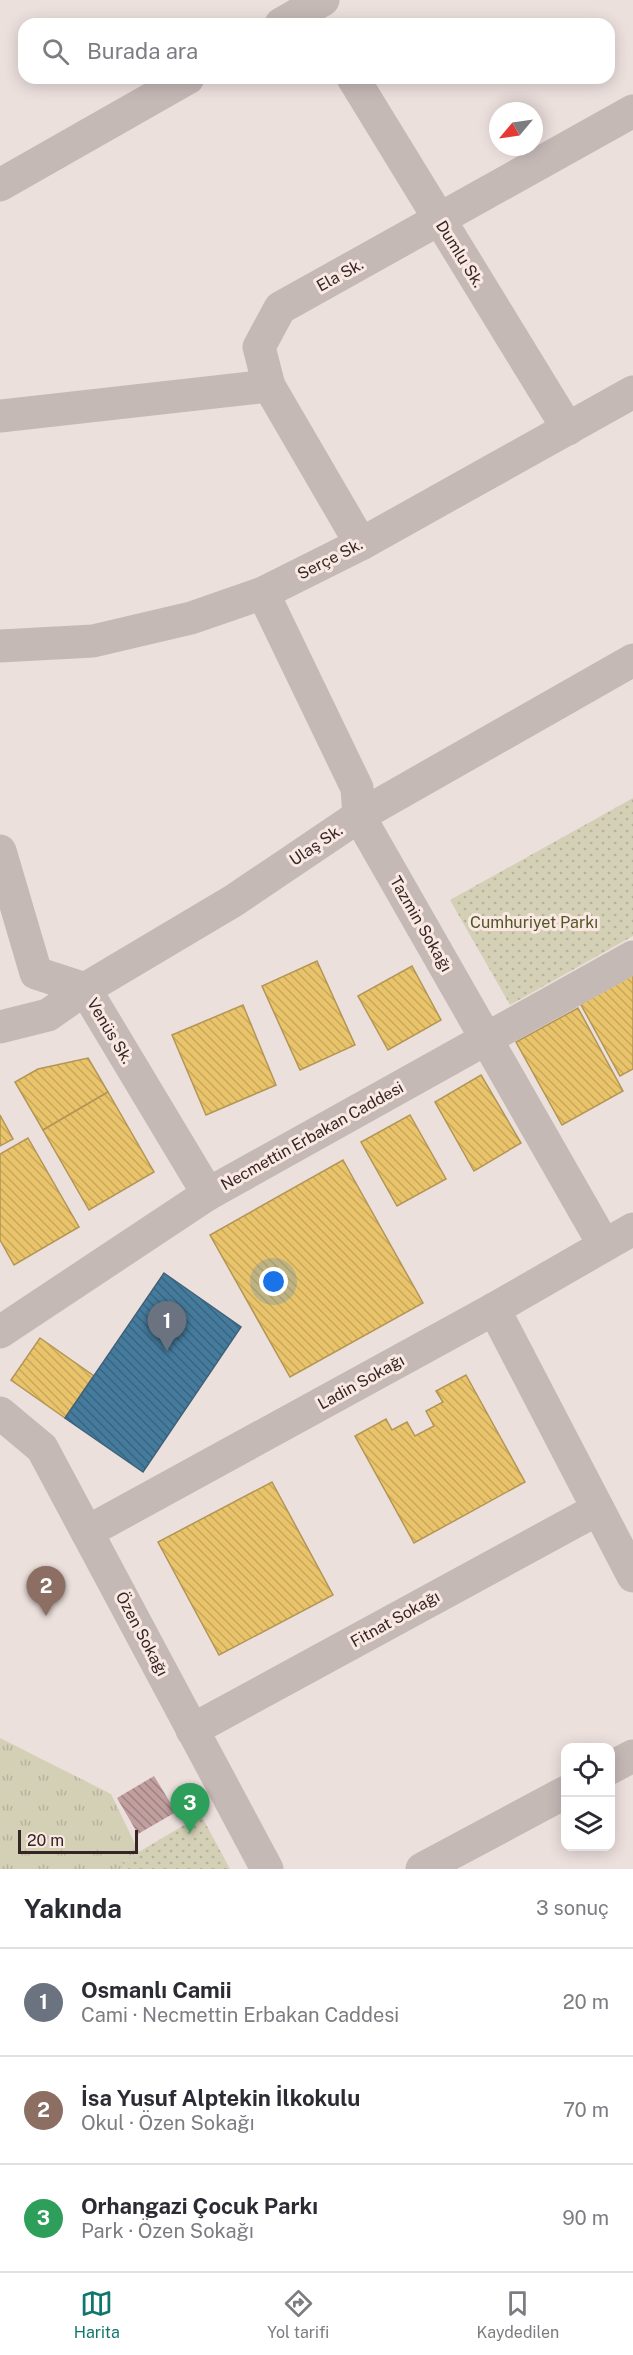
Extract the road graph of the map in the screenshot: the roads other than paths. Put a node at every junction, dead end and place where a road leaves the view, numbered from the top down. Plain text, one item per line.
1 (315, 8) edge
2 (294, 18) edge
3 (177, 84) edge
4 (357, 84) edge
5 (633, 111) edge
6 (0, 185) edge
7 (439, 219) junction
8 (269, 386) junction
9 (633, 392) edge
10 (0, 416) edge
11 (568, 429) junction
12 (361, 544) junction
13 (263, 593) junction
14 (0, 646) edge
15 (633, 660) edge
16 (359, 816) junction
17 (1, 861) edge
18 (633, 957) edge
19 (85, 989) junction
20 (0, 1027) edge
21 (486, 1039) junction
22 (208, 1194) junction
23 (633, 1230) edge
24 (604, 1245) junction
25 (494, 1309) junction
26 (0, 1332) edge
27 (0, 1413) edge
28 (598, 1509) junction
29 (87, 1532) junction
30 (633, 1576) edge
31 (192, 1730) junction
32 (633, 1756) edge
33 (615, 1765) edge
34 (561, 1795) edge
35 (267, 1869) edge
36 (422, 1869) edge

1 - 2 street
3 - 6 street
4 - 7 street, Dumlu Sk.
5 - 7 street, Ela Sk.
7 - 8 street, Ela Sk.
7 - 11 street, Dumlu Sk.
8 - 10 street
8 - 12 street, Ela Sk.
9 - 11 street, Serçe Sk.
11 - 12 street, Serçe Sk.
12 - 13 street, Serçe Sk.
13 - 14 street, Serçe Sk.
13 - 16 street, Tazmin Sokağı
15 - 16 street, Ulaş Sk.
16 - 19 street, Ulaş Sk.
16 - 21 street, Tazmin Sokağı
17 - 19 street, Venüs Sk.
18 - 21 street, Necmettin Erbakan Caddesi
19 - 20 street, Ulaş Sk.
19 - 22 street, Venüs Sk.
21 - 22 street, Necmettin Erbakan Caddesi
21 - 24 street, Tazmin Sokağı
22 - 26 street, Necmettin Erbakan Caddesi
23 - 24 street, Ladin Sokağı
24 - 25 street, Ladin Sokağı
25 - 28 street
25 - 29 street, Ladin Sokağı
27 - 29 street, Özen Sokağı
28 - 30 street
28 - 31 street, Fitnat Sokağı
29 - 31 street, Özen Sokağı
31 - 35 street, Özen Sokağı
32 - 33 street
34 - 36 street

